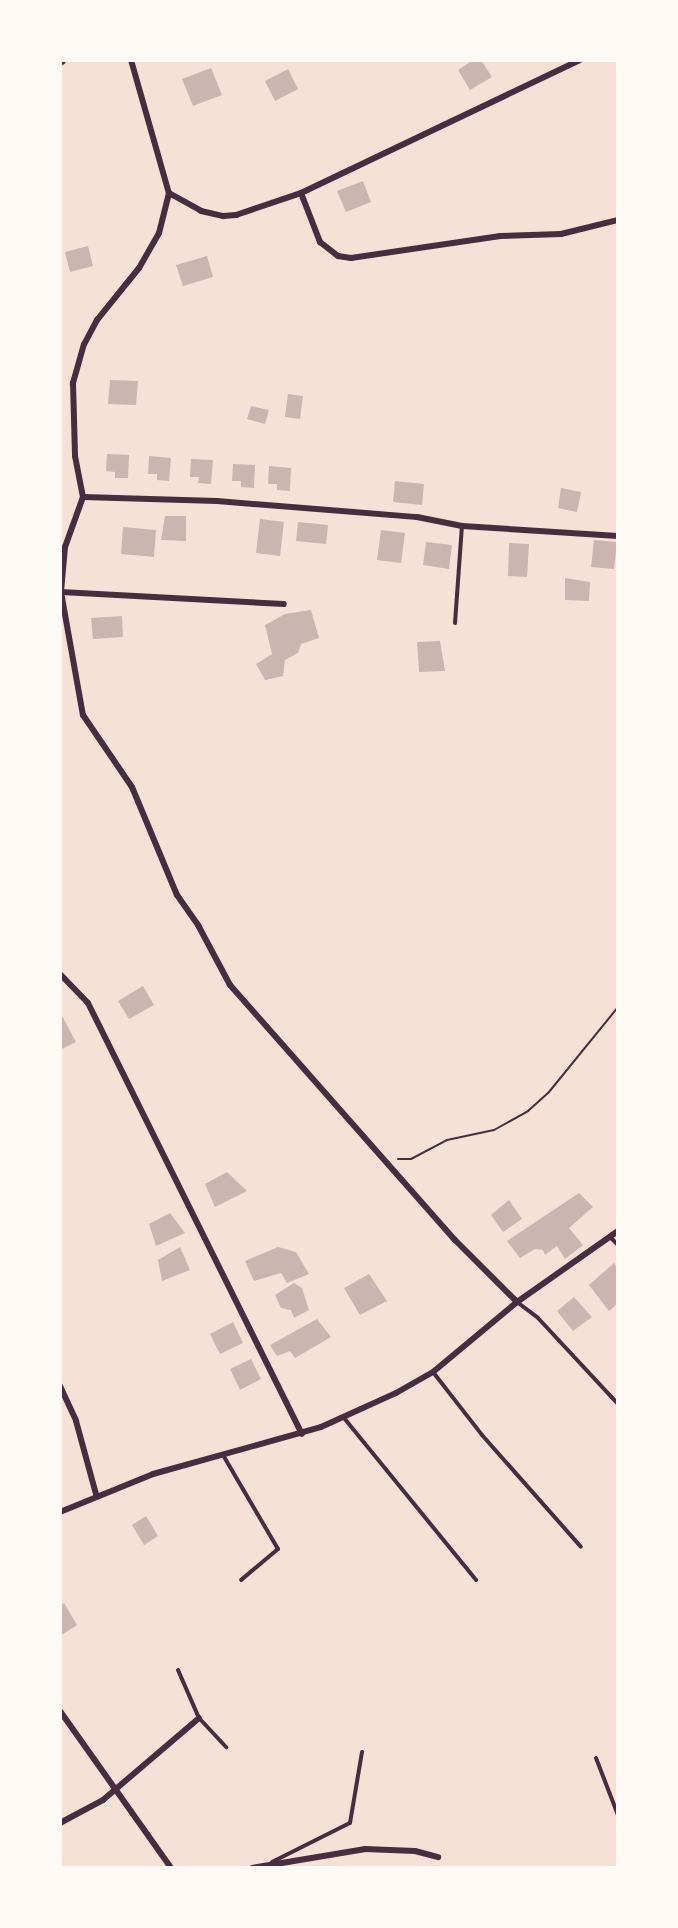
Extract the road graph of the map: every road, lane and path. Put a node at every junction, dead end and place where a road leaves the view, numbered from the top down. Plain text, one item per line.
1 (131, 60) edge
2 (580, 60) edge
3 (169, 193) junction
4 (301, 193) junction
5 (618, 220) edge
6 (83, 496) junction
7 (462, 526) junction
8 (618, 536) edge
9 (61, 592) edge
10 (284, 604) dead end
11 (455, 623) dead end
12 (60, 974) edge
13 (618, 1007) edge
14 (383, 1159) junction
15 (618, 1231) edge
16 (610, 1237) junction
17 (618, 1245) edge
18 (517, 1302) junction
19 (433, 1372) junction
20 (60, 1386) edge
21 (618, 1404) edge
22 (344, 1418) junction
23 (302, 1434) junction
24 (223, 1455) junction
25 (96, 1494) junction
26 (60, 1512) edge
27 (581, 1547) dead end
28 (241, 1580) dead end
29 (476, 1580) dead end
30 (178, 1670) dead end
31 (60, 1711) edge
32 (199, 1718) junction
33 (226, 1747) dead end
34 (362, 1752) dead end
35 (596, 1758) dead end
36 (114, 1791) junction
37 (618, 1815) edge
38 (60, 1823) edge
39 (438, 1857) dead end
40 (266, 1865) junction
41 (171, 1868) edge
42 (252, 1868) edge

1 - 3 street
2 - 4 street
3 - 4 street
3 - 6 street
4 - 5 street
6 - 7 street
6 - 9 street
7 - 8 street
7 - 11 lane
9 - 10 street
9 - 14 street
12 - 23 street
13 - 14 path
14 - 18 street
15 - 16 street
16 - 17 lane
16 - 18 street
18 - 19 street
18 - 21 lane
19 - 22 street
19 - 27 lane
20 - 25 street
22 - 23 street
22 - 29 lane
23 - 24 street
24 - 25 street
24 - 28 lane
25 - 26 street
30 - 32 lane
31 - 36 street
32 - 33 lane
32 - 36 street
34 - 40 lane
35 - 37 lane
36 - 38 street
36 - 41 street
39 - 40 street
40 - 42 street

